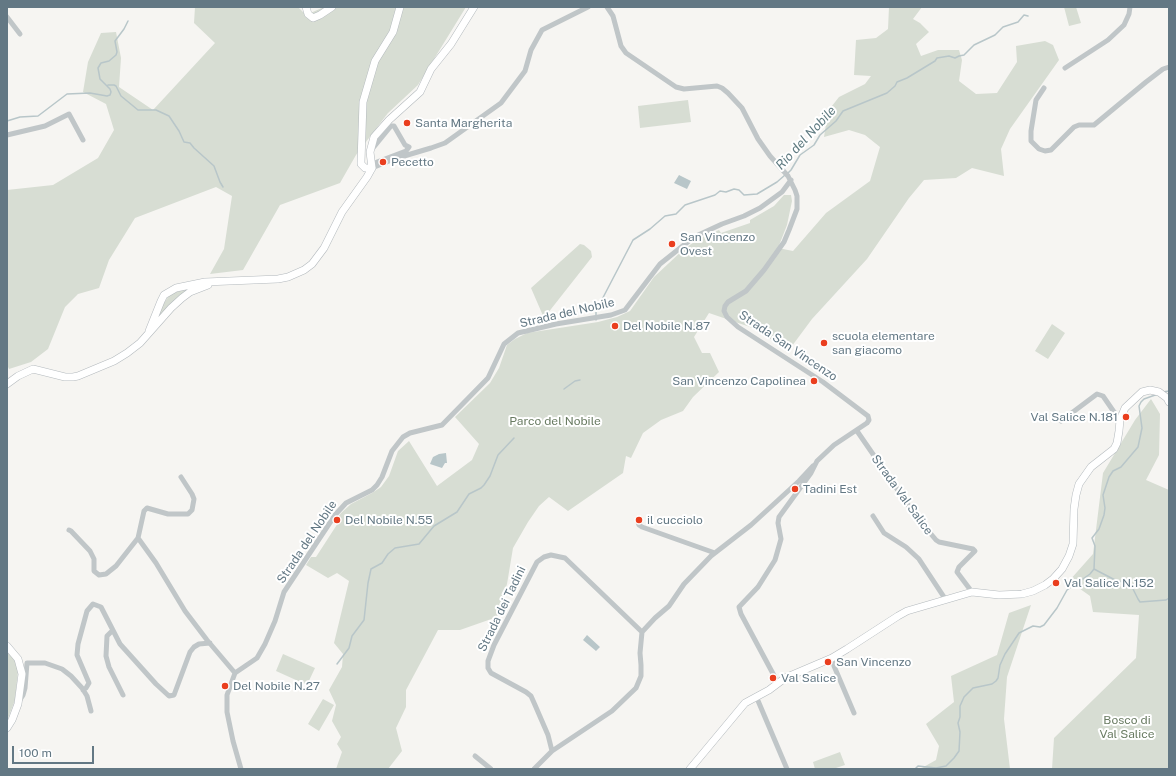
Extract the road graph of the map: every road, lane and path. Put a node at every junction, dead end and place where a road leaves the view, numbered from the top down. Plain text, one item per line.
1 (306, 7) edge
2 (332, 7) edge
3 (400, 7) edge
4 (474, 7) edge
5 (588, 7) edge
6 (607, 7) edge
7 (1130, 7) edge
8 (7, 17) edge
9 (20, 34) dead end
10 (1169, 67) edge
11 (1065, 68) dead end
12 (1044, 88) dead end
13 (7, 135) edge
14 (83, 140) dead end
15 (370, 152) junction
16 (372, 168) junction
17 (788, 176) junction
18 (216, 282) junction
19 (149, 331) junction
20 (7, 384) edge
21 (1169, 402) edge
22 (1121, 418) junction
23 (1060, 421) dead end
24 (857, 431) junction
25 (817, 461) junction
26 (181, 477) dead end
27 (873, 516) dead end
28 (638, 522) dead end
29 (69, 530) dead end
30 (138, 538) junction
31 (715, 553) junction
32 (972, 592) junction
33 (946, 600) junction
34 (113, 632) junction
35 (642, 632) junction
36 (210, 643) junction
37 (7, 646) edge
38 (832, 658) junction
39 (235, 674) junction
40 (778, 683) junction
41 (83, 690) junction
42 (122, 695) dead end
43 (756, 696) junction
44 (18, 704) junction
45 (91, 710) dead end
46 (854, 713) dead end
47 (7, 728) edge
48 (552, 750) junction
49 (475, 756) dead end
50 (241, 769) edge
51 (491, 769) edge
52 (534, 769) edge
53 (690, 769) edge
54 (787, 769) edge

1 - 2 street
3 - 16 street
4 - 15 street
5 - 16 street
6 - 17 street, Strada San Vincenzo
7 - 11 street
8 - 9 street
10 - 12 street
13 - 14 street
15 - 16 street
15 - 16 street
16 - 18 street
17 - 24 street, Strada San Vincenzo
17 - 39 street, Strada del Nobile
18 - 19 street
18 - 19 street
19 - 20 street
21 - 22 street
22 - 23 street
22 - 32 street
24 - 25 street, Strada San Vincenzo
24 - 32 street, Strada Val Salice
25 - 31 street
25 - 40 street, Strada San Vincenzo
26 - 30 street
27 - 33 street
28 - 31 street
29 - 30 street
30 - 36 street
31 - 35 street
32 - 33 street
33 - 38 street
34 - 36 street
34 - 41 street
34 - 42 street
35 - 48 street
35 - 48 street, Strada dei Tadini
36 - 39 street
37 - 44 street
38 - 40 street
38 - 46 street
39 - 50 street
40 - 43 street
41 - 44 street
41 - 45 street
43 - 53 street
43 - 54 street
44 - 47 street
48 - 52 street
49 - 51 street

